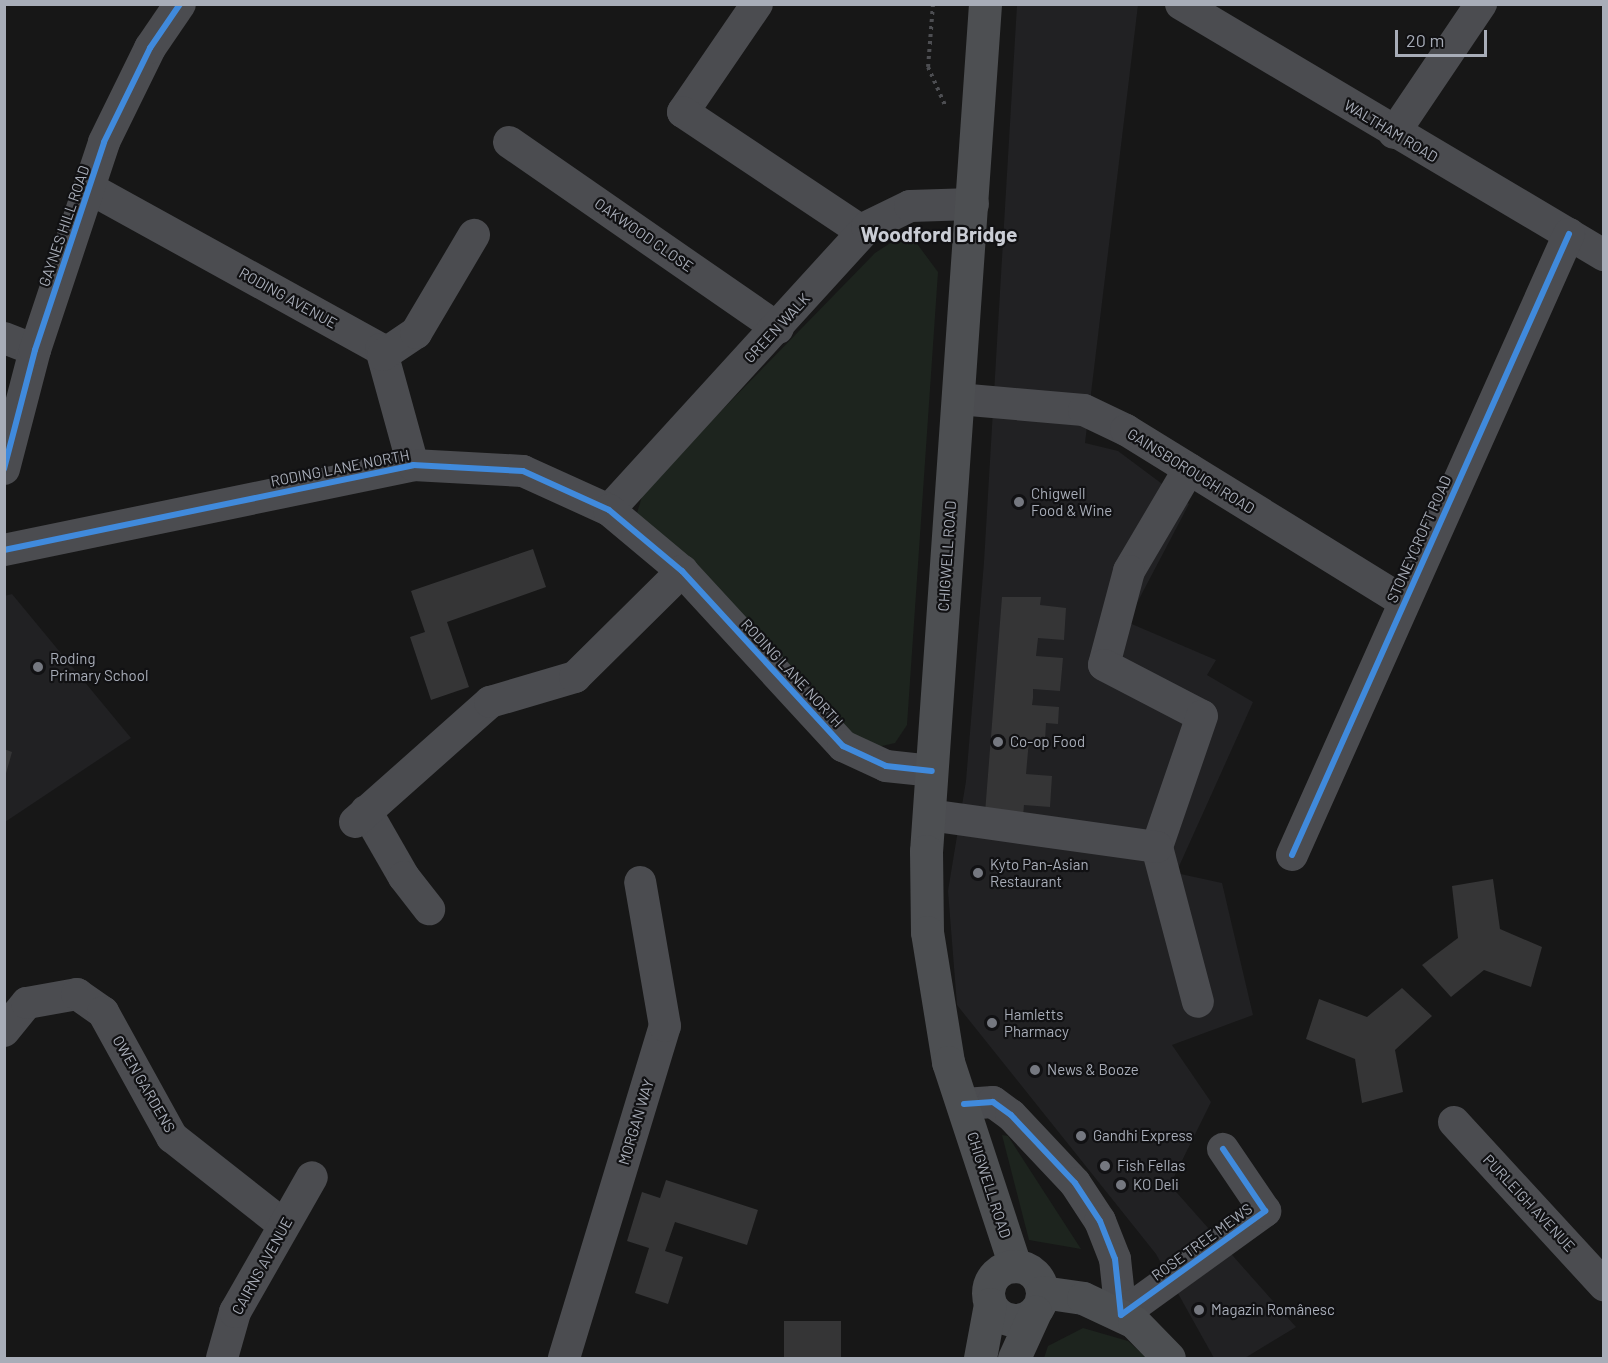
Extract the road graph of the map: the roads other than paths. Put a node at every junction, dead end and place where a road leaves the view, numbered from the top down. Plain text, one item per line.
1 (180, 4) edge
2 (757, 4) edge
3 (985, 4) edge
4 (1181, 4) edge
5 (1481, 4) edge
6 (1394, 133) junction
7 (509, 142) dead end
8 (88, 188) junction
9 (973, 204) junction
10 (863, 232) junction
11 (1569, 234) junction
12 (474, 235) dead end
13 (1604, 255) edge
14 (778, 328) junction
15 (4, 338) edge
16 (35, 350) junction
17 (383, 355) junction
18 (958, 399) junction
19 (413, 465) junction
20 (4, 468) edge
21 (1189, 469) junction
22 (609, 510) junction
23 (4, 550) edge
24 (682, 571) junction
25 (1404, 602) junction
26 (932, 771) junction
27 (929, 815) junction
28 (1157, 847) junction
29 (1292, 855) dead end
30 (640, 882) dead end
31 (429, 909) dead end
32 (1198, 1002) dead end
33 (4, 1031) edge
34 (964, 1104) junction
35 (1454, 1122) dead end
36 (1223, 1149) dead end
37 (312, 1177) dead end
38 (284, 1225) junction
39 (1015, 1266) junction
40 (1604, 1285) edge
41 (1038, 1302) junction
42 (990, 1304) junction
43 (1121, 1315) junction
44 (222, 1359) edge
45 (564, 1359) edge
46 (980, 1359) edge
47 (1014, 1359) edge
48 (1169, 1359) edge

1 - 8 street, GAYNES HILL ROAD
2 - 10 street
3 - 9 main road, CHIGWELL ROAD
4 - 6 street, WALTHAM ROAD
5 - 6 street
6 - 11 street, WALTHAM ROAD
7 - 14 street, OAKWOOD CLOSE
8 - 16 street, GAYNES HILL ROAD
8 - 17 street, RODING AVENUE
9 - 10 street, GREEN WALK
9 - 18 main road, CHIGWELL ROAD
10 - 14 street, GREEN WALK
11 - 13 street, WALTHAM ROAD
11 - 25 street, STONEYCROFT ROAD
12 - 17 street
14 - 22 street, GREEN WALK
15 - 16 street
16 - 20 street, GAYNES HILL ROAD
17 - 19 street
18 - 21 street, GAINSBOROUGH ROAD
18 - 26 main road, CHIGWELL ROAD
19 - 22 street, RODING LANE NORTH
19 - 23 street, RODING LANE NORTH
21 - 25 street, GAINSBOROUGH ROAD
21 - 28 street
22 - 24 street, RODING LANE NORTH
24 - 26 street, RODING LANE NORTH
24 - 31 street
25 - 29 street, STONEYCROFT ROAD
26 - 27 main road, CHIGWELL ROAD
27 - 28 street
27 - 34 main road, CHIGWELL ROAD
28 - 32 street
30 - 45 street, MORGAN WAY
33 - 38 street, OWEN GARDENS
34 - 39 main road, CHIGWELL ROAD
34 - 43 street
35 - 40 street, PURLEIGH AVENUE
36 - 43 street, ROSE TREE MEWS
37 - 38 street, CAIRNS AVENUE
38 - 44 street, CAIRNS AVENUE
39 - 41 main road
39 - 42 main road
41 - 42 main road
41 - 43 main road
41 - 47 main road
42 - 46 main road
43 - 48 main road

